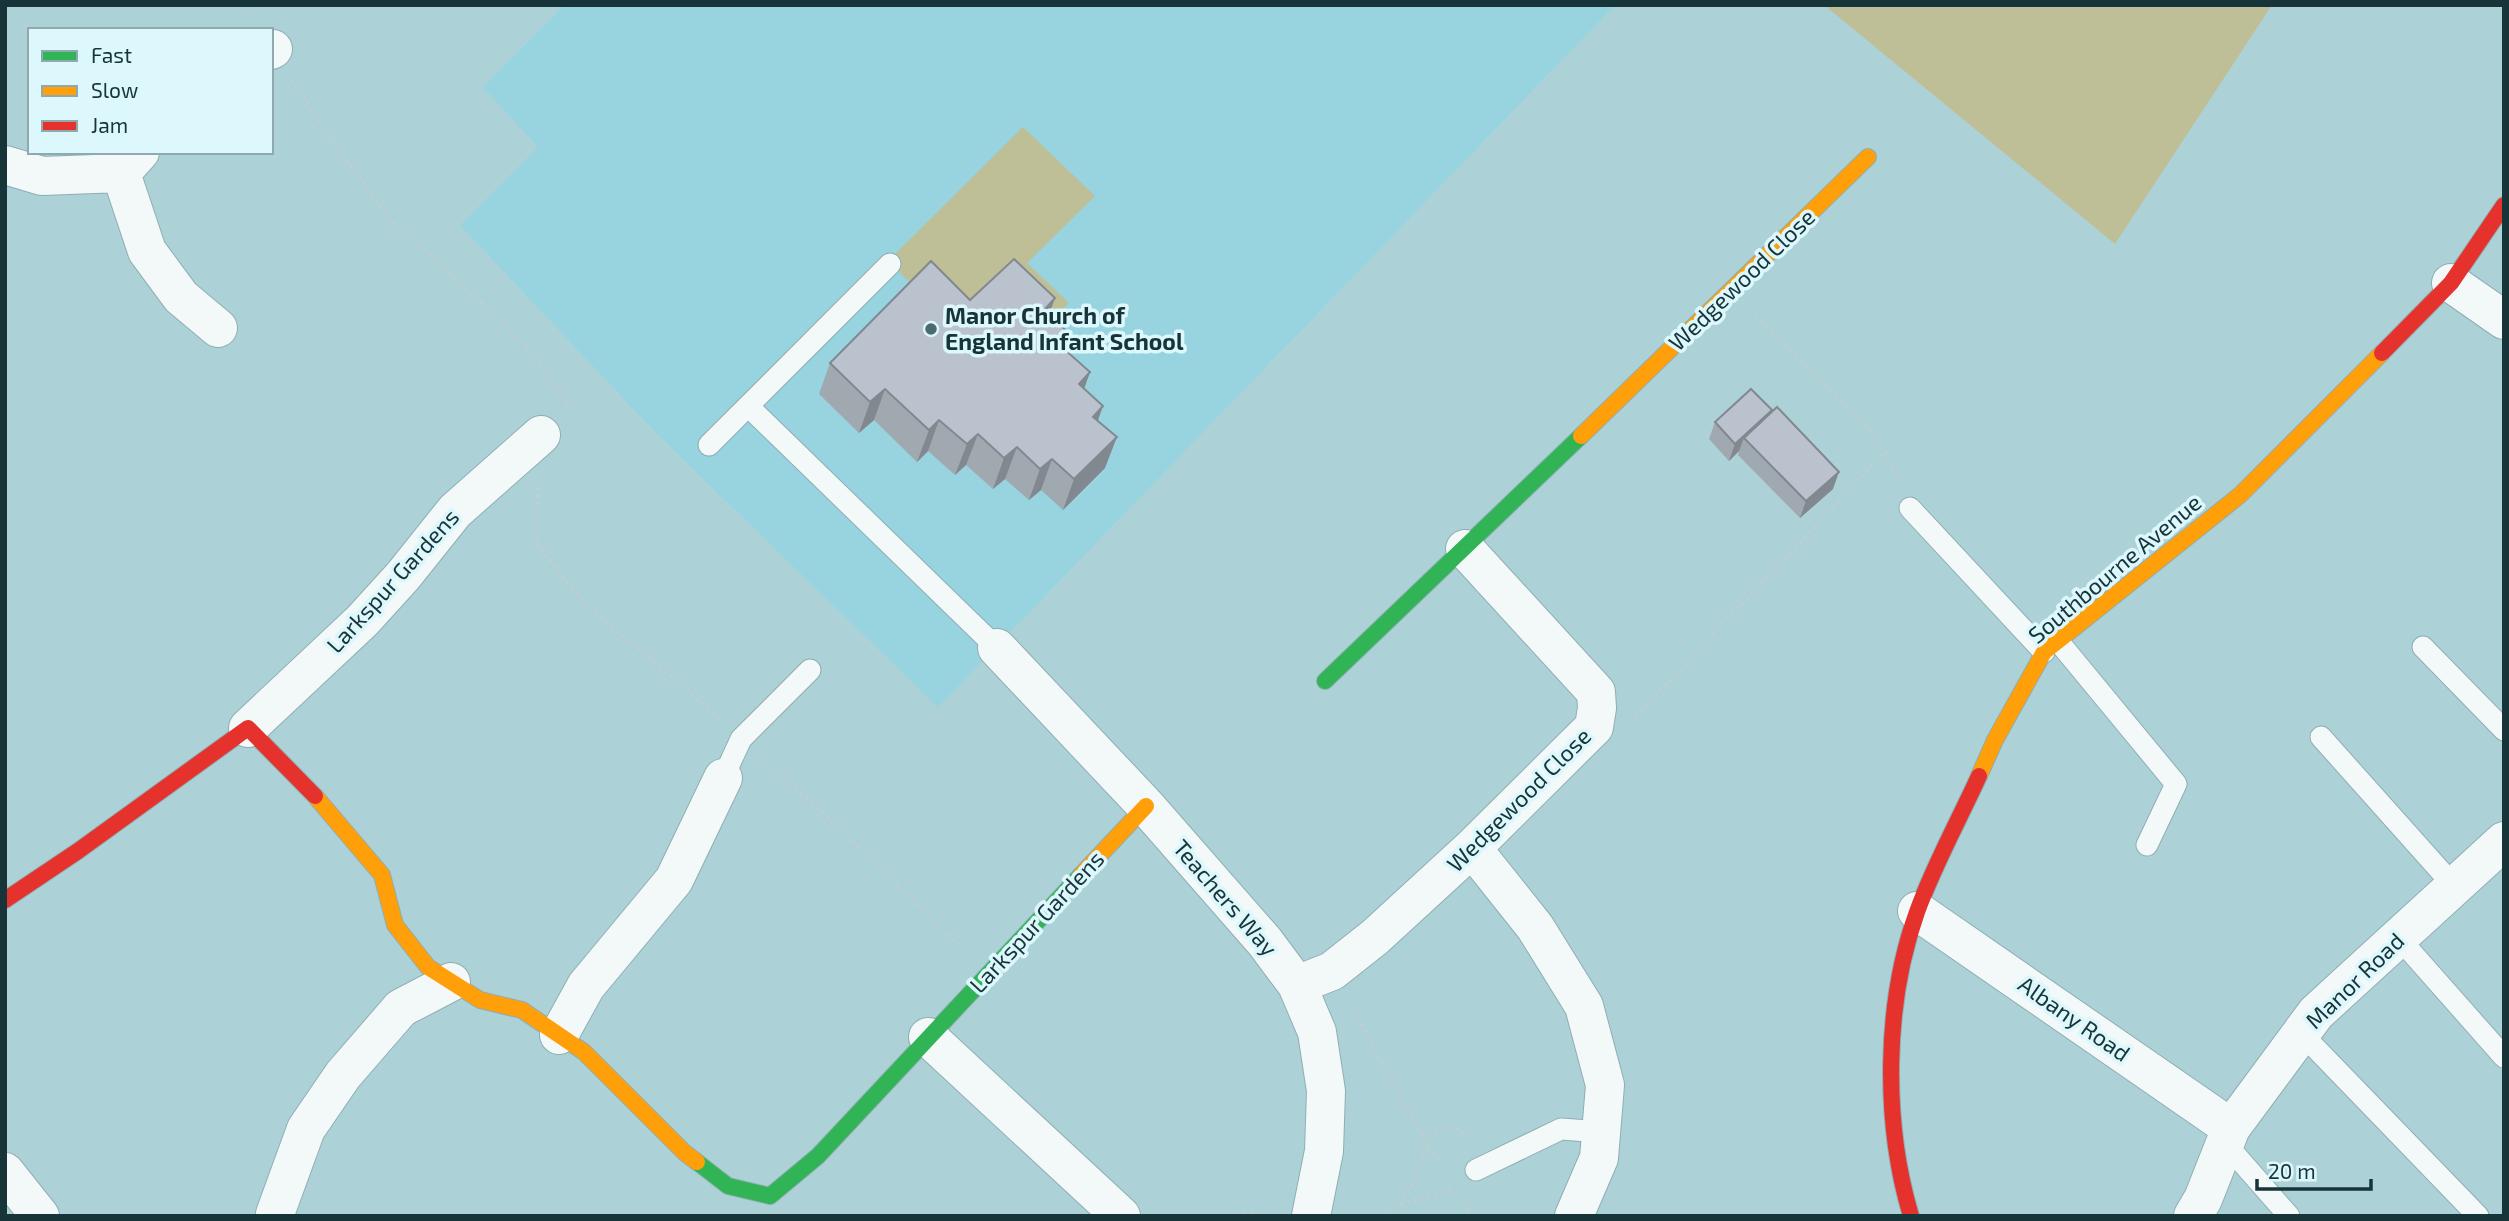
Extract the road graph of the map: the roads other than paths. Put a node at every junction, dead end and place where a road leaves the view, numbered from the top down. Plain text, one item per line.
1 (1868, 157) dead end
2 (130, 163) edge
3 (5, 165) edge
4 (2504, 205) edge
5 (890, 264) dead end
6 (2451, 283) junction
7 (2504, 320) edge
8 (218, 328) dead end
9 (748, 406) junction
10 (541, 435) road end
11 (709, 445) dead end
12 (1910, 508) road end
13 (1465, 549) junction
14 (2051, 647) junction
15 (2423, 647) dead end
16 (997, 648) joint
17 (810, 670) dead end
18 (1325, 681) dead end
19 (248, 728) junction
20 (2504, 730) edge
21 (2321, 737) dead end
22 (723, 778) joint
23 (1146, 806) junction
24 (2147, 845) dead end
25 (2502, 845) edge
26 (1472, 848) junction
27 (2454, 886) junction
28 (5, 900) edge
29 (1917, 911) junction
30 (2398, 937) junction
31 (451, 982) junction
32 (1297, 985) junction
33 (2301, 1033) junction
34 (559, 1035) junction
35 (928, 1037) junction
36 (2504, 1057) edge
37 (1602, 1132) junction
38 (2228, 1135) junction
39 (1476, 1170) dead end
40 (5, 1172) edge
41 (761, 1206) edge
42 (1309, 1212) edge
43 (275, 1214) edge
44 (40, 1216) edge
45 (1121, 1216) edge
46 (1574, 1216) edge
47 (1911, 1216) edge
48 (2193, 1216) edge
49 (2289, 1216) edge
50 (2478, 1216) edge

1 - 13 street, Wedgewood Close
2 - 3 street
2 - 8 street
4 - 6 street, Southbourne Avenue
5 - 9 lane
6 - 7 street
6 - 14 street, Southbourne Avenue
9 - 11 lane
9 - 16 lane
10 - 19 street, Larkspur Gardens
12 - 14 lane
13 - 18 street, Wedgewood Close
13 - 26 street, Wedgewood Close
14 - 24 lane
14 - 29 street, Southbourne Avenue
15 - 20 lane
16 - 23 street, Teachers Way
17 - 22 lane
19 - 28 street, Larkspur Gardens
19 - 31 street, Larkspur Gardens
21 - 27 lane
22 - 34 street
23 - 32 street, Teachers Way
23 - 35 street, Larkspur Gardens
25 - 27 street, Manor Road
26 - 32 street, Wedgewood Close
26 - 37 street
27 - 30 street, Manor Road
29 - 38 street, Albany Road
29 - 47 street, Southbourne Avenue
30 - 33 street, Manor Road
30 - 36 lane
31 - 34 street, Larkspur Gardens
31 - 43 street
32 - 42 street, Teachers Way
33 - 38 street, Manor Road
33 - 50 lane
34 - 41 street, Larkspur Gardens
35 - 41 street, Larkspur Gardens
35 - 45 street
37 - 39 lane
37 - 46 street
38 - 48 street, Manor Road
38 - 49 lane
40 - 44 street

